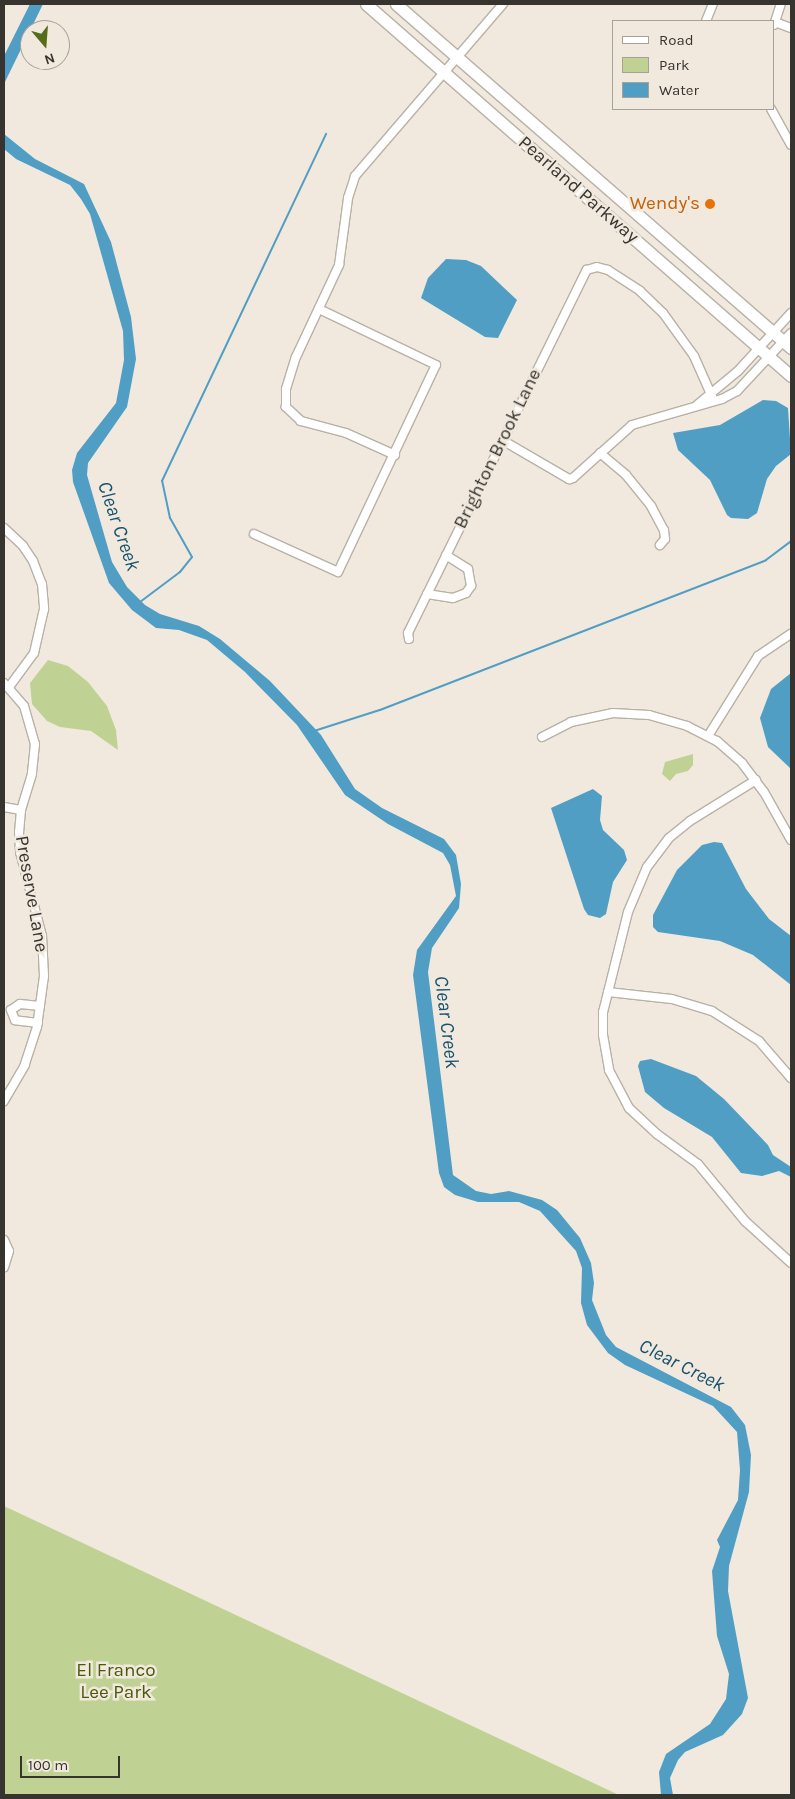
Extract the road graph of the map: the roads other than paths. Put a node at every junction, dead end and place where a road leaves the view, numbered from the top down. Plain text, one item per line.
1 (366, 4) edge
2 (396, 4) edge
3 (503, 4) edge
4 (713, 4) edge
5 (781, 4) edge
6 (706, 20) edge
7 (775, 21) edge
8 (775, 24) edge
9 (791, 28) edge
10 (458, 57) junction
11 (444, 72) junction
12 (771, 110) edge
13 (791, 145) edge
14 (319, 309) junction
15 (791, 312) edge
16 (774, 333) junction
17 (789, 341) edge
18 (760, 348) junction
19 (770, 356) junction
20 (791, 376) edge
21 (712, 397) junction
22 (502, 440) junction
23 (600, 454) junction
24 (395, 455) junction
25 (4, 528) edge
26 (254, 534) dead end
27 (660, 545) dead end
28 (446, 555) junction
29 (427, 594) junction
30 (791, 634) edge
31 (409, 638) dead end
32 (6, 685) edge
33 (708, 736) junction
34 (542, 738) dead end
35 (756, 780) junction
36 (4, 807) edge
37 (21, 810) junction
38 (791, 840) edge
39 (608, 992) junction
40 (40, 1006) junction
41 (38, 1023) junction
42 (791, 1078) edge
43 (4, 1102) edge
44 (4, 1240) edge
45 (791, 1263) edge
46 (4, 1267) edge

1 - 11 main road, Pearland Parkway
2 - 10 main road, Pearland Parkway
3 - 10 street
4 - 6 street
5 - 7 street
8 - 9 street
10 - 11 street
10 - 16 main road, Pearland Parkway
11 - 14 street
11 - 18 main road, Pearland Parkway
12 - 13 street
14 - 24 street
14 - 24 street
15 - 16 street
16 - 17 main road, Pearland Parkway
16 - 18 street
17 - 19 street
18 - 19 main road, Pearland Parkway
18 - 21 street
19 - 20 main road, Pearland Parkway
19 - 21 street
21 - 22 street, Brighton Brook Lane
21 - 23 street
22 - 23 street
22 - 28 street, Brighton Brook Lane
23 - 27 street
24 - 26 street
25 - 32 street
28 - 29 street, Brighton Brook Lane
28 - 29 street
29 - 31 street, Brighton Brook Lane
30 - 33 street
32 - 37 street, Preserve Lane
33 - 34 street
33 - 35 street
35 - 38 street
35 - 39 street
36 - 37 street
37 - 40 street, Preserve Lane
39 - 42 street
39 - 45 street
40 - 41 street, Preserve Lane
40 - 41 street
41 - 43 street, Preserve Lane
44 - 46 street

